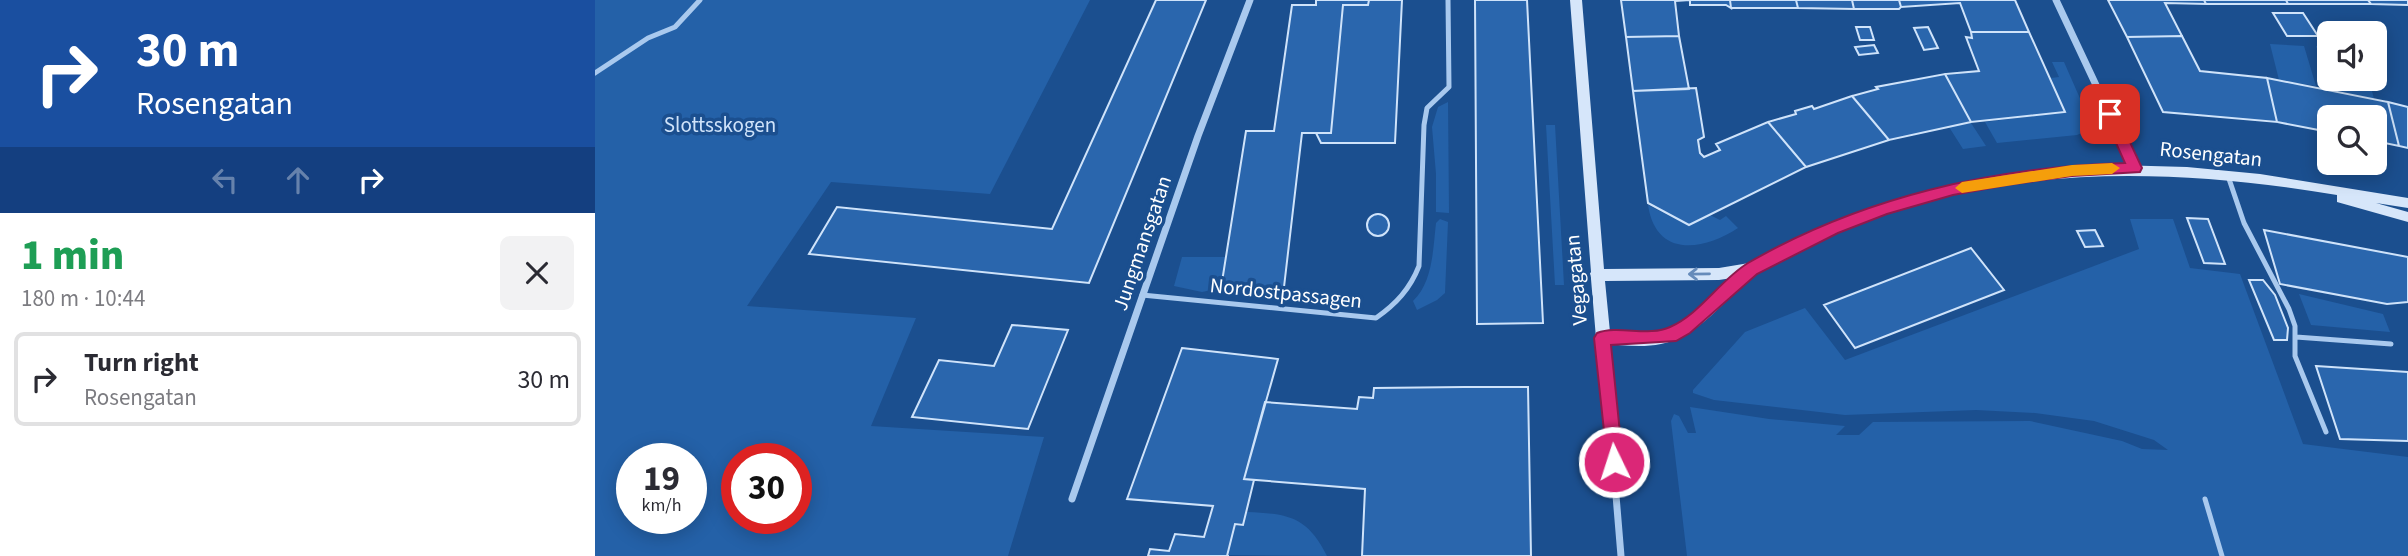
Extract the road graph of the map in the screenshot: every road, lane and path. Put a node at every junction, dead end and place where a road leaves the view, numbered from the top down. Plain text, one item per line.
1 (700, 0) edge
2 (1250, 0) edge
3 (1448, 0) edge
4 (1576, 0) edge
5 (2056, 0) edge
6 (674, 27) joint
7 (595, 73) edge
8 (2135, 168) junction
9 (2227, 175) junction
10 (2306, 187) junction
11 (2408, 203) edge
12 (2408, 217) edge
13 (1752, 269) junction
14 (1596, 275) junction
15 (1142, 295) junction
16 (2296, 337) junction
17 (1602, 338) junction
18 (2391, 344) dead end
19 (2326, 432) dead end
20 (1072, 499) dead end
21 (2205, 499) dead end
22 (1621, 556) edge
23 (2222, 556) edge

1 - 6 lane
2 - 15 street, Jungmansgatan
3 - 15 lane, Nordostpassagen
4 - 14 street, Vegagatan
5 - 8 street
6 - 7 lane
8 - 9 street, Rosengatan
8 - 13 street, Rosengatan
9 - 10 street, Rosengatan
9 - 16 lane
10 - 11 street, Rosengatan
10 - 12 street, Rosengatan
13 -> 14 street, Rosengatan
13 - 17 street, Rosengatan
14 - 17 street, Vegagatan
15 - 20 street, Jungmansgatan
16 - 18 lane
16 - 19 lane
17 - 22 street, Vegagatan
21 - 23 lane

